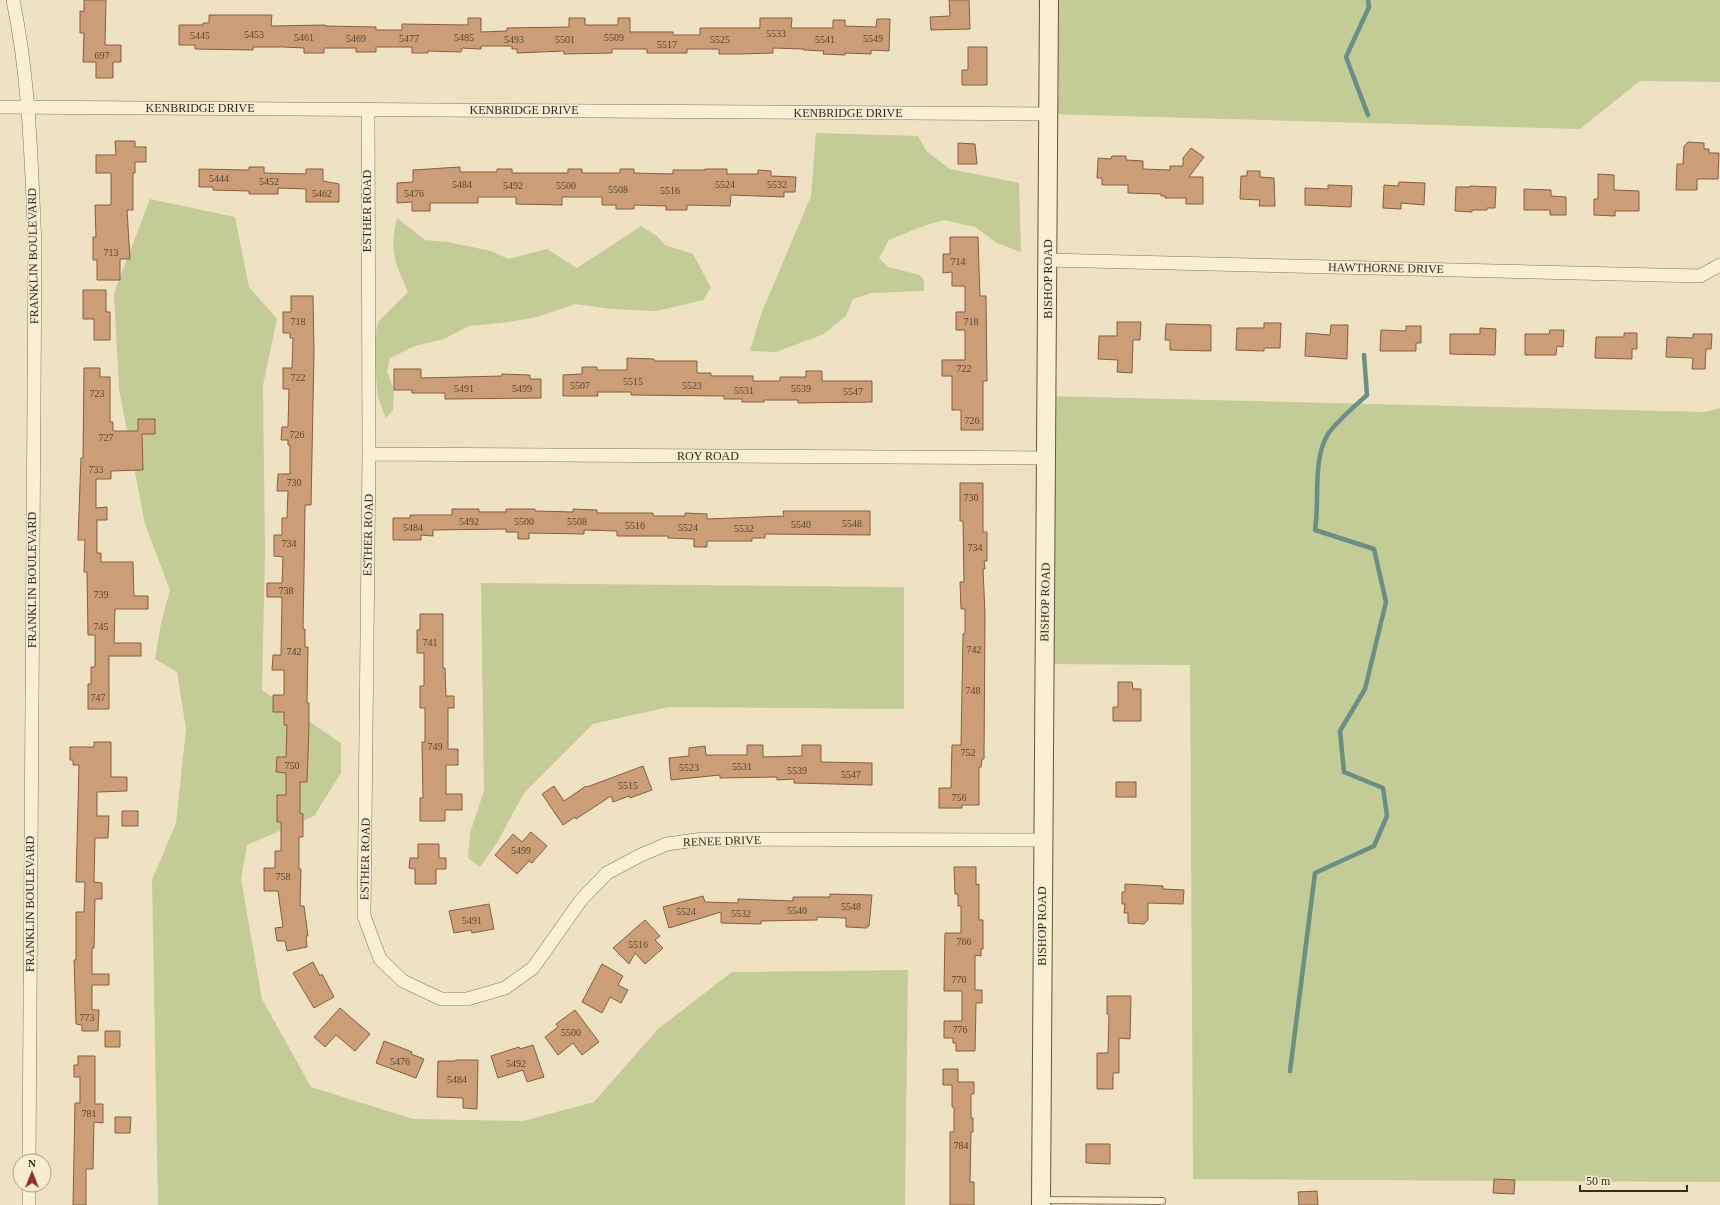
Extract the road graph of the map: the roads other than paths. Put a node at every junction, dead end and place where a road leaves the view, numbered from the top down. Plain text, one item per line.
1 (13, 0) edge
2 (1049, 0) edge
3 (0, 107) edge
4 (28, 107) junction
5 (368, 109) junction
6 (1049, 114) junction
7 (1048, 260) junction
8 (1720, 265) edge
9 (369, 454) junction
10 (1047, 458) junction
11 (1042, 840) junction
12 (380, 959) joint
13 (29, 1153) edge
14 (29, 1193) edge
15 (1162, 1201) dead end
16 (1041, 1202) edge
17 (1080, 1203) edge
18 (29, 1205) edge

1 - 4 street, FRANKLIN BOULEVARD
2 - 6 street, BISHOP ROAD
3 - 4 street, KENBRIDGE DRIVE
4 - 5 street, KENBRIDGE DRIVE
4 - 13 street, FRANKLIN BOULEVARD
5 - 6 street, KENBRIDGE DRIVE
5 - 9 street, ESTHER ROAD
6 - 7 street, BISHOP ROAD
7 - 8 street, HAWTHORNE DRIVE
7 - 10 street, BISHOP ROAD
9 - 10 street, ROY ROAD
9 - 12 street, ESTHER ROAD
10 - 11 street, BISHOP ROAD
11 - 12 street, RENEE DRIVE
11 - 16 street, BISHOP ROAD
14 - 18 street
15 - 17 lane
16 - 17 lane

